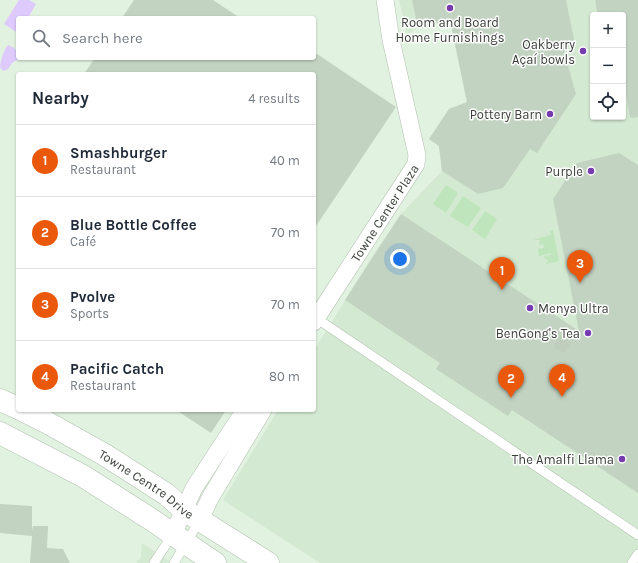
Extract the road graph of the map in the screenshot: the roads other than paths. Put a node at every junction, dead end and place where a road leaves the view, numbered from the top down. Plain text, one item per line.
1 (385, 0) edge
2 (316, 318) edge
3 (316, 321) edge
4 (0, 400) edge
5 (16, 407) edge
6 (26, 412) edge
7 (244, 412) edge
8 (262, 412) edge
9 (0, 433) edge
10 (192, 515) junction
11 (638, 535) edge
12 (179, 539) junction
13 (638, 554) edge
14 (154, 563) edge
15 (174, 563) edge
16 (215, 563) edge
17 (268, 563) edge
18 (632, 563) edge

1 - 2 street, Towne Center Plaza
3 - 11 lane
4 - 5 main road
6 - 10 main road, Towne Centre Drive
7 - 10 street
8 - 10 street
9 - 12 main road, Towne Centre Drive
10 - 12 street
10 - 17 main road, Towne Centre Drive
12 - 14 lane
12 - 15 lane
12 - 16 main road, Towne Centre Drive
13 - 18 lane

